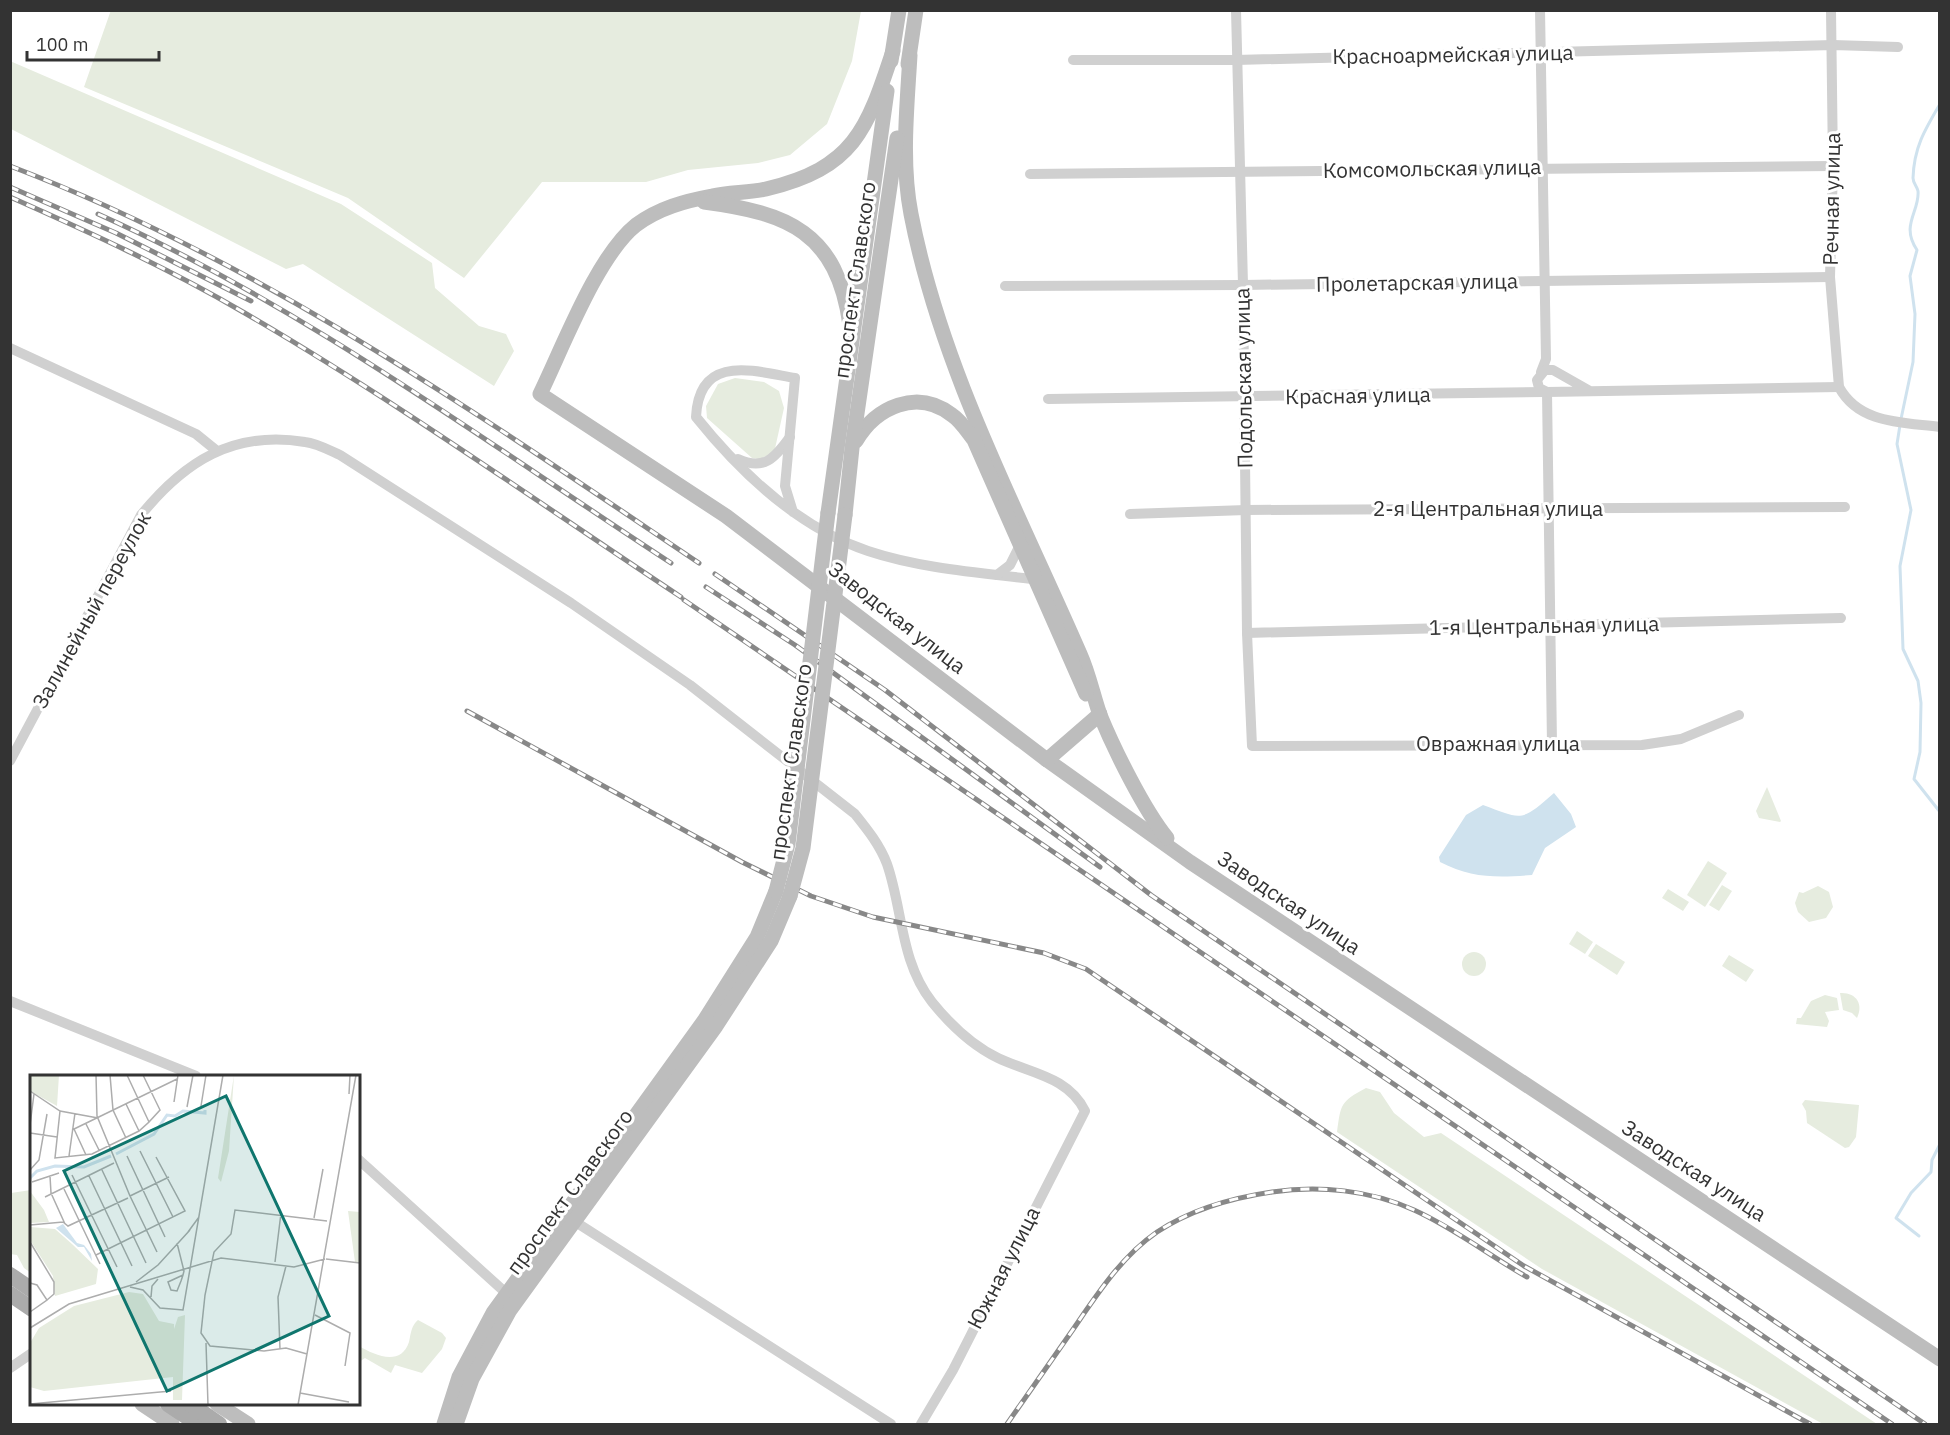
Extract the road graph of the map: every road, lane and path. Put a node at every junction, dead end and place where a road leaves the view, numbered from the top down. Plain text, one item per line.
1 (899, 10) edge
2 (916, 10) edge
3 (1236, 10) edge
4 (1540, 10) edge
5 (1831, 10) edge
6 (1833, 45) junction
7 (1898, 47) dead end
8 (893, 51) junction
9 (1540, 54) junction
10 (910, 55) junction
11 (1073, 60) dead end
12 (1236, 60) junction
13 (1833, 166) junction
14 (1542, 167) junction
15 (1240, 170) junction
16 (1030, 174) dead end
17 (692, 200) junction
18 (1830, 277) junction
19 (1543, 281) junction
20 (1243, 285) junction
21 (1005, 286) dead end
22 (852, 346) junction
23 (10, 348) edge
24 (1546, 360) junction
25 (1541, 372) junction
26 (1556, 373) junction
27 (1839, 387) junction
28 (1545, 390) junction
29 (1590, 391) junction
30 (1245, 398) junction
31 (1048, 399) dead end
32 (1940, 427) edge
33 (790, 436) junction
34 (852, 447) junction
35 (217, 451) junction
36 (732, 456) junction
37 (1845, 507) dead end
38 (1548, 509) junction
39 (1246, 510) junction
40 (793, 512) junction
41 (1131, 514) dead end
42 (1020, 545) junction
43 (997, 575) junction
44 (1041, 580) junction
45 (1841, 618) dead end
46 (1549, 627) junction
47 (1247, 633) junction
48 (1100, 714) junction
49 (1739, 716) dead end
50 (1552, 744) junction
51 (1251, 746) joint
52 (1047, 760) junction
53 (10, 761) edge
54 (1190, 862) junction
55 (783, 893) junction
56 (10, 1000) edge
57 (191, 1075) edge
58 (1084, 1111) joint
59 (360, 1161) edge
60 (574, 1221) junction
61 (12, 1286) edge
62 (30, 1288) edge
63 (506, 1293) junction
64 (30, 1307) edge
65 (30, 1313) edge
66 (30, 1354) edge
67 (1940, 1359) edge
68 (10, 1368) edge
69 (143, 1405) edge
70 (169, 1405) edge
71 (191, 1405) edge
72 (218, 1405) edge
73 (172, 1425) edge
74 (198, 1425) edge
75 (219, 1425) edge
76 (248, 1425) edge
77 (444, 1425) edge
78 (456, 1425) edge
79 (891, 1425) edge
80 (921, 1425) edge

1 - 8 street, проспект Славского
2 - 10 street, проспект Славского
3 - 12 street, Подольская улица
4 - 9 street
5 - 6 street, Речная улица
6 - 7 street, Красноармейская улица
6 - 9 street, Красноармейская улица
6 - 13 street, Речная улица
8 - 17 street
8 - 22 street, проспект Славского
9 - 12 street, Красноармейская улица
9 - 14 street
10 - 34 street, проспект Славского
10 - 44 street
11 - 12 street, Красноармейская улица
12 - 15 street, Подольская улица
13 - 14 street, Комсомольская улица
13 - 18 street, Речная улица
14 - 15 street, Комсомольская улица
14 - 19 street
15 - 16 street, Комсомольская улица
15 - 20 street, Подольская улица
17 - 22 street
17 - 52 street, Заводская улица
18 - 19 street, Пролетарская улица
18 - 27 street, Речная улица
19 - 20 street, Пролетарская улица
19 - 24 street
20 - 21 street, Пролетарская улица
20 - 30 street, Подольская улица
22 - 55 street, проспект Славского, bridge
23 - 35 street
24 - 25 street
24 - 26 street
25 - 26 street
25 - 28 street
26 - 28 street
26 - 29 street, Красная улица
27 - 29 street, Красная улица
27 - 32 street
28 - 29 street, Красная улица
28 - 30 street, Красная улица
28 - 38 street
30 - 31 street, Красная улица
30 - 39 street, Подольская улица
33 - 36 street
33 - 36 street
33 - 40 street
34 - 42 street
34 - 55 street, проспект Славского, bridge
35 - 53 street, Залинейный переулок
35 - 58 street, Залинейный переулок
36 - 40 street
37 - 38 street, 2-я Центральная улица
38 - 39 street, 2-я Центральная улица
38 - 46 street
39 - 41 street, 2-я Центральная улица
39 - 47 street, Подольская улица
40 - 43 street
42 - 43 street
42 - 44 street
43 - 44 street
44 - 48 street
45 - 46 street, 1-я Центральная улица
46 - 47 street, 1-я Центральная улица
46 - 50 street
47 - 51 street, Подольская улица
48 - 52 street
48 - 54 street
49 - 50 street, Овражная улица
50 - 51 street, Овражная улица
52 - 54 street, Заводская улица
54 - 67 street, Заводская улица
55 - 60 street, проспект Славского
55 - 63 street, проспект Славского
56 - 57 street
58 - 80 street, Южная улица
59 - 63 street
60 - 78 street, проспект Славского
60 - 79 street
61 - 62 main road
61 - 64 main road
61 - 65 street
63 - 77 street, проспект Славского
66 - 68 street
69 - 73 street
70 - 74 main road
71 - 75 main road
72 - 76 street

